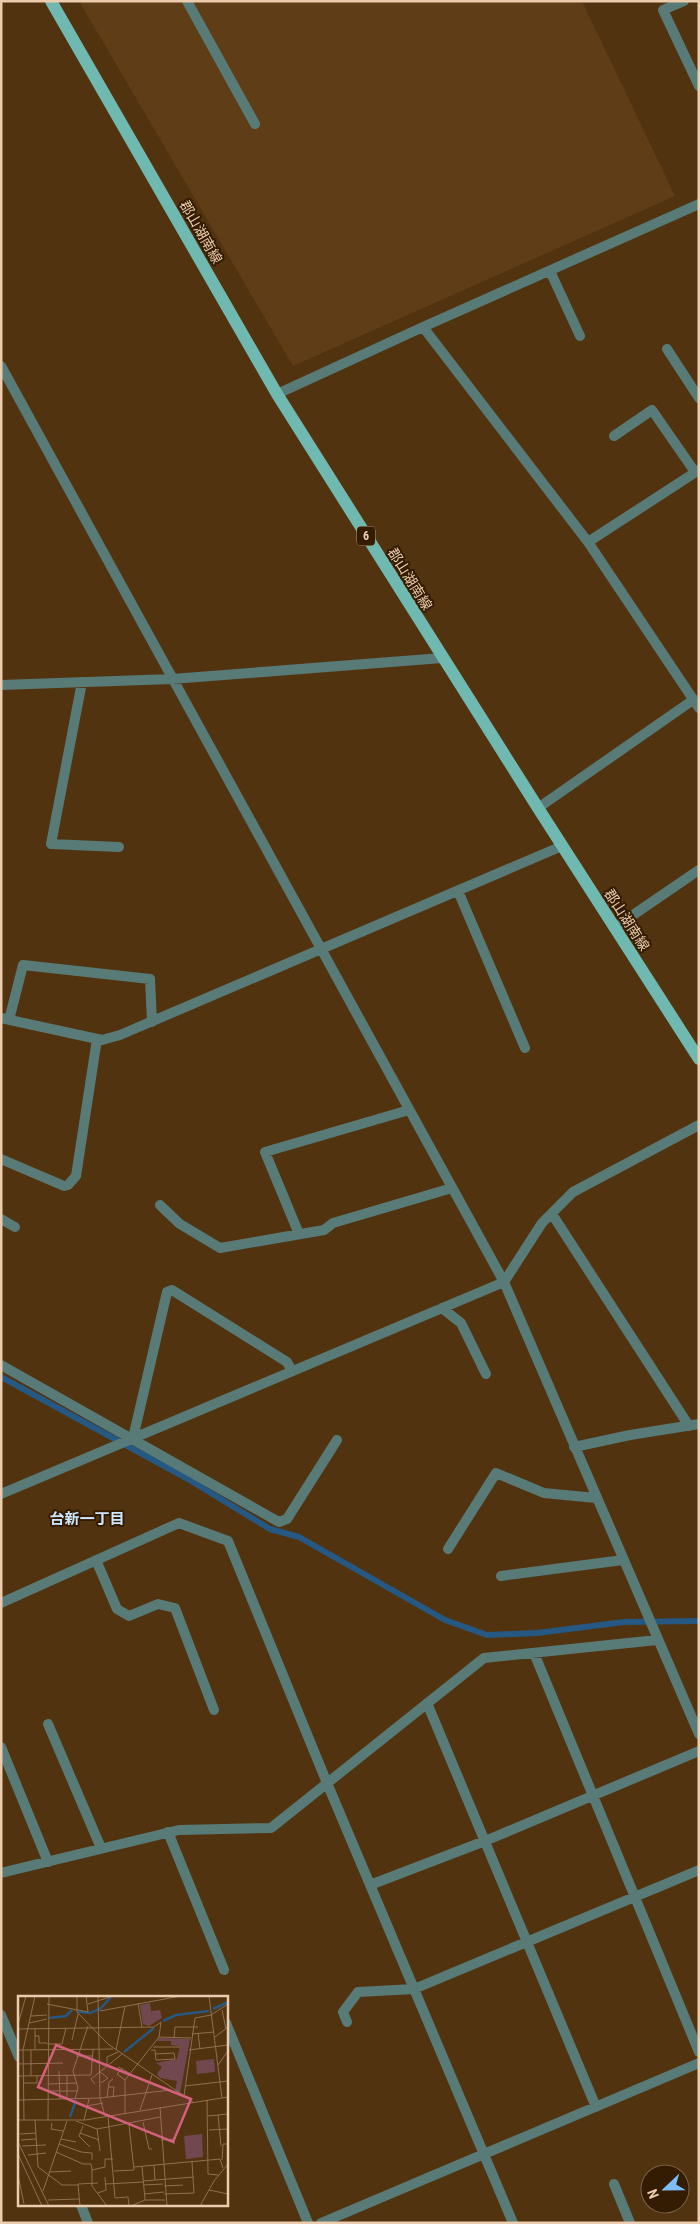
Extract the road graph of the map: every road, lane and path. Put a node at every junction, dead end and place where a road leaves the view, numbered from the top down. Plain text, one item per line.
1 (52, 1) edge
2 (187, 1) edge
3 (684, 1) edge
4 (699, 86) edge
5 (255, 124) dead end
6 (699, 204) edge
7 (550, 271) junction
8 (423, 327) junction
9 (580, 336) dead end
10 (667, 349) dead end
11 (1, 366) edge
12 (277, 394) junction
13 (699, 398) edge
14 (614, 436) dead end
15 (697, 471) edge
16 (588, 542) junction
17 (442, 658) junction
18 (172, 679) junction
19 (82, 682) junction
20 (1, 685) edge
21 (696, 704) edge
22 (538, 808) junction
23 (562, 846) junction
24 (119, 847) dead end
25 (699, 870) edge
26 (458, 891) junction
27 (614, 928) junction
28 (320, 950) junction
29 (5, 1019) edge
30 (152, 1022) junction
31 (97, 1039) junction
32 (525, 1048) dead end
33 (699, 1059) edge
34 (409, 1110) junction
35 (699, 1125) edge
36 (1, 1158) edge
37 (452, 1188) junction
38 (160, 1205) dead end
39 (552, 1214) junction
40 (1, 1219) edge
41 (15, 1227) dead end
42 (300, 1234) junction
43 (504, 1282) junction
44 (442, 1308) junction
45 (1, 1365) edge
46 (292, 1371) junction
47 (486, 1374) dead end
48 (694, 1425) edge
49 (133, 1438) junction
50 (338, 1440) dead end
51 (574, 1447) junction
52 (1, 1494) edge
53 (596, 1498) junction
54 (448, 1549) dead end
55 (96, 1560) junction
56 (623, 1560) junction
57 (501, 1576) dead end
58 (1, 1603) edge
59 (657, 1640) junction
60 (534, 1654) junction
61 (427, 1703) junction
62 (214, 1710) dead end
63 (48, 1724) dead end
64 (699, 1734) edge
65 (1, 1747) edge
66 (699, 1751) edge
67 (327, 1783) junction
68 (594, 1794) junction
69 (168, 1832) junction
70 (485, 1841) junction
71 (101, 1848) junction
72 (48, 1862) junction
73 (699, 1870) edge
74 (1, 1873) edge
75 (370, 1885) junction
76 (634, 1897) junction
77 (526, 1942) junction
78 (224, 1970) dead end
79 (414, 1990) junction
80 (1, 2015) edge
81 (347, 2022) dead end
82 (228, 2028) edge
83 (699, 2052) edge
84 (18, 2055) edge
85 (699, 2063) edge
86 (596, 2107) junction
87 (484, 2154) junction
88 (614, 2184) dead end
89 (81, 2206) edge
90 (88, 2223) edge
91 (308, 2223) edge
92 (321, 2223) edge
93 (513, 2223) edge
94 (630, 2223) edge

1 - 12 main road, 郡山湖南線 / 6
2 - 5 street
3 - 4 street
6 - 7 street
7 - 8 street
7 - 9 street
8 - 12 street
8 - 16 street
10 - 13 street
11 - 18 street
12 - 17 main road, 郡山湖南線 / 6
14 - 15 street
15 - 16 street
16 - 21 street
17 - 18 street
17 - 22 main road, 郡山湖南線 / 6
18 - 19 street
18 - 28 street
19 - 20 street
19 - 24 street
21 - 22 street
22 - 23 main road, 郡山湖南線 / 6
23 - 26 street
23 - 27 main road, 郡山湖南線 / 6
25 - 27 street
26 - 28 street
26 - 32 street
27 - 33 main road, 郡山湖南線 / 6
28 - 30 street
28 - 34 street
29 - 30 street
29 - 31 street
30 - 31 street
31 - 36 street
34 - 37 street
34 - 42 street
35 - 39 street
37 - 42 street
37 - 43 street
38 - 42 street
39 - 43 street
39 - 48 street
40 - 41 street
43 - 44 street
43 - 51 street
44 - 46 street
44 - 47 street
45 - 49 street
46 - 49 street
46 - 49 street
48 - 51 street
49 - 50 street
49 - 52 street
51 - 53 street
53 - 54 street
53 - 56 street
55 - 58 street
55 - 62 street
55 - 67 street
56 - 57 street
56 - 59 street
59 - 60 street
59 - 64 street
60 - 61 street
60 - 68 street
61 - 67 street
61 - 70 street
63 - 71 street
65 - 72 street
66 - 68 street
67 - 69 street
67 - 75 street
68 - 70 street
68 - 76 street
69 - 71 street
69 - 78 street
70 - 75 street
70 - 77 street
71 - 72 street
72 - 74 street
73 - 76 street
75 - 79 street
76 - 77 street
76 - 83 street
77 - 79 street
77 - 86 street
79 - 81 street
79 - 87 street
80 - 84 street
82 - 91 street
85 - 86 street
86 - 87 street
87 - 92 street
87 - 93 street
88 - 94 street
89 - 90 street

